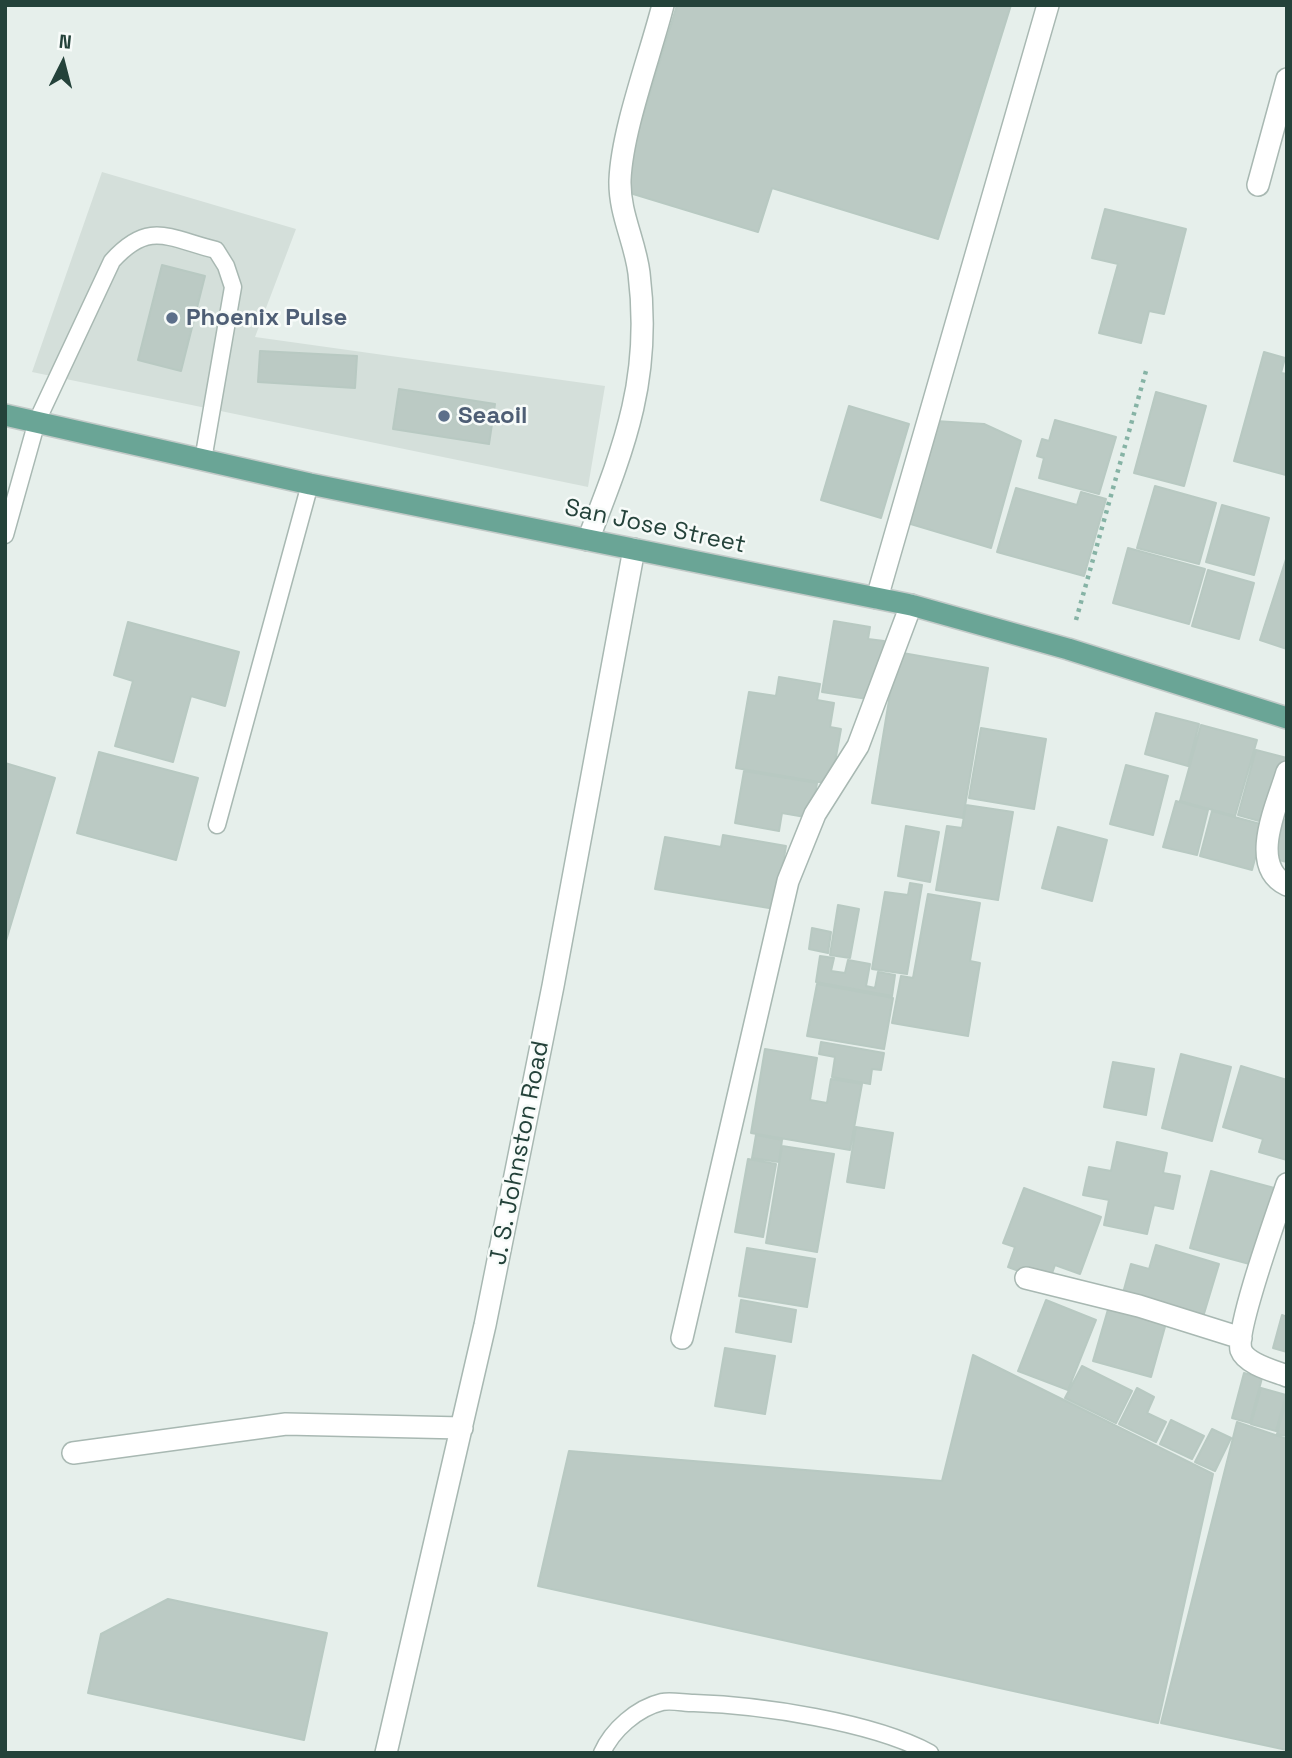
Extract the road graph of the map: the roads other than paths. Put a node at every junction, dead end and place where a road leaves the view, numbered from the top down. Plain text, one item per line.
1 (663, 5) edge
2 (1048, 5) edge
3 (1287, 79) edge
4 (1258, 185) dead end
5 (5, 415) edge
6 (37, 421) junction
7 (203, 460) junction
8 (310, 484) junction
9 (5, 535) edge
10 (588, 540) junction
11 (634, 549) junction
12 (877, 598) junction
13 (911, 605) junction
14 (1287, 718) edge
15 (1287, 772) edge
16 (217, 825) dead end
17 (1287, 885) edge
18 (1287, 1184) edge
19 (1026, 1278) dead end
20 (682, 1338) dead end
21 (1241, 1338) junction
22 (1287, 1376) edge
23 (462, 1428) junction
24 (73, 1453) dead end
25 (386, 1753) edge
26 (602, 1753) edge
27 (930, 1753) edge

1 - 10 street
2 - 12 street
3 - 4 street
5 - 6 main road, San Jose Street
6 - 7 main road, San Jose Street
6 - 7 lane
6 - 9 lane
7 - 8 main road, San Jose Street
8 - 10 main road, San Jose Street
8 - 16 lane
10 - 11 main road, San Jose Street
11 - 12 main road, San Jose Street
11 - 23 street, J. S. Johnston Road
12 - 13 main road, San Jose Street
13 - 14 main road, San Jose Street
13 - 20 street
15 - 17 street
18 - 21 street
19 - 21 street
21 - 22 street
23 - 24 street
23 - 25 street, J. S. Johnston Road
26 - 27 lane

